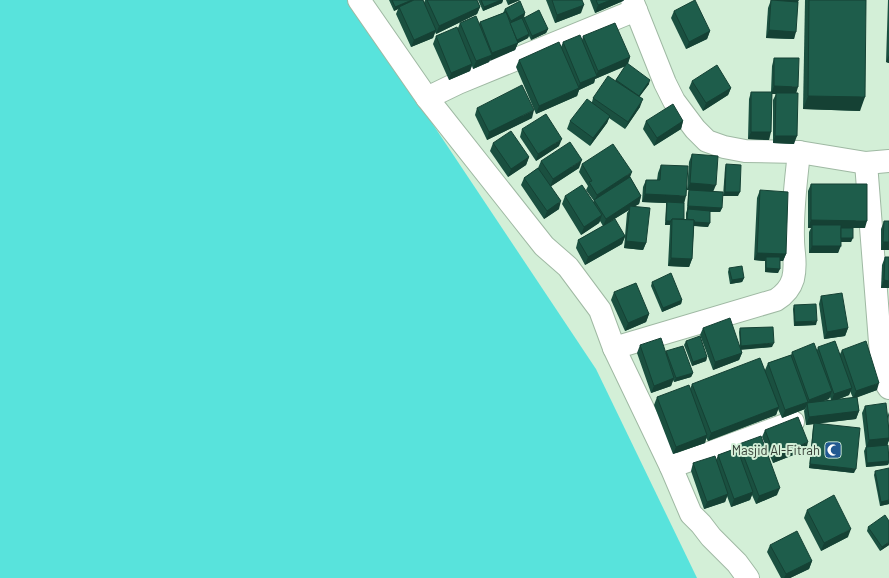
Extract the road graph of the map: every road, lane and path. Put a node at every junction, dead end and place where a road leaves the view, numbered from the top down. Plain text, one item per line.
1 (359, 0) edge
2 (634, 5) edge
3 (428, 98) junction
4 (799, 152) junction
5 (889, 162) edge
6 (866, 163) junction
7 (614, 348) junction
8 (889, 388) edge
9 (793, 422) edge
10 (670, 467) junction
11 (748, 578) edge

1 - 3 street
2 - 3 street
2 - 4 street
3 - 7 street
4 - 6 street
4 - 7 street
5 - 6 street
6 - 8 street
7 - 10 street
9 - 10 street
10 - 11 street

